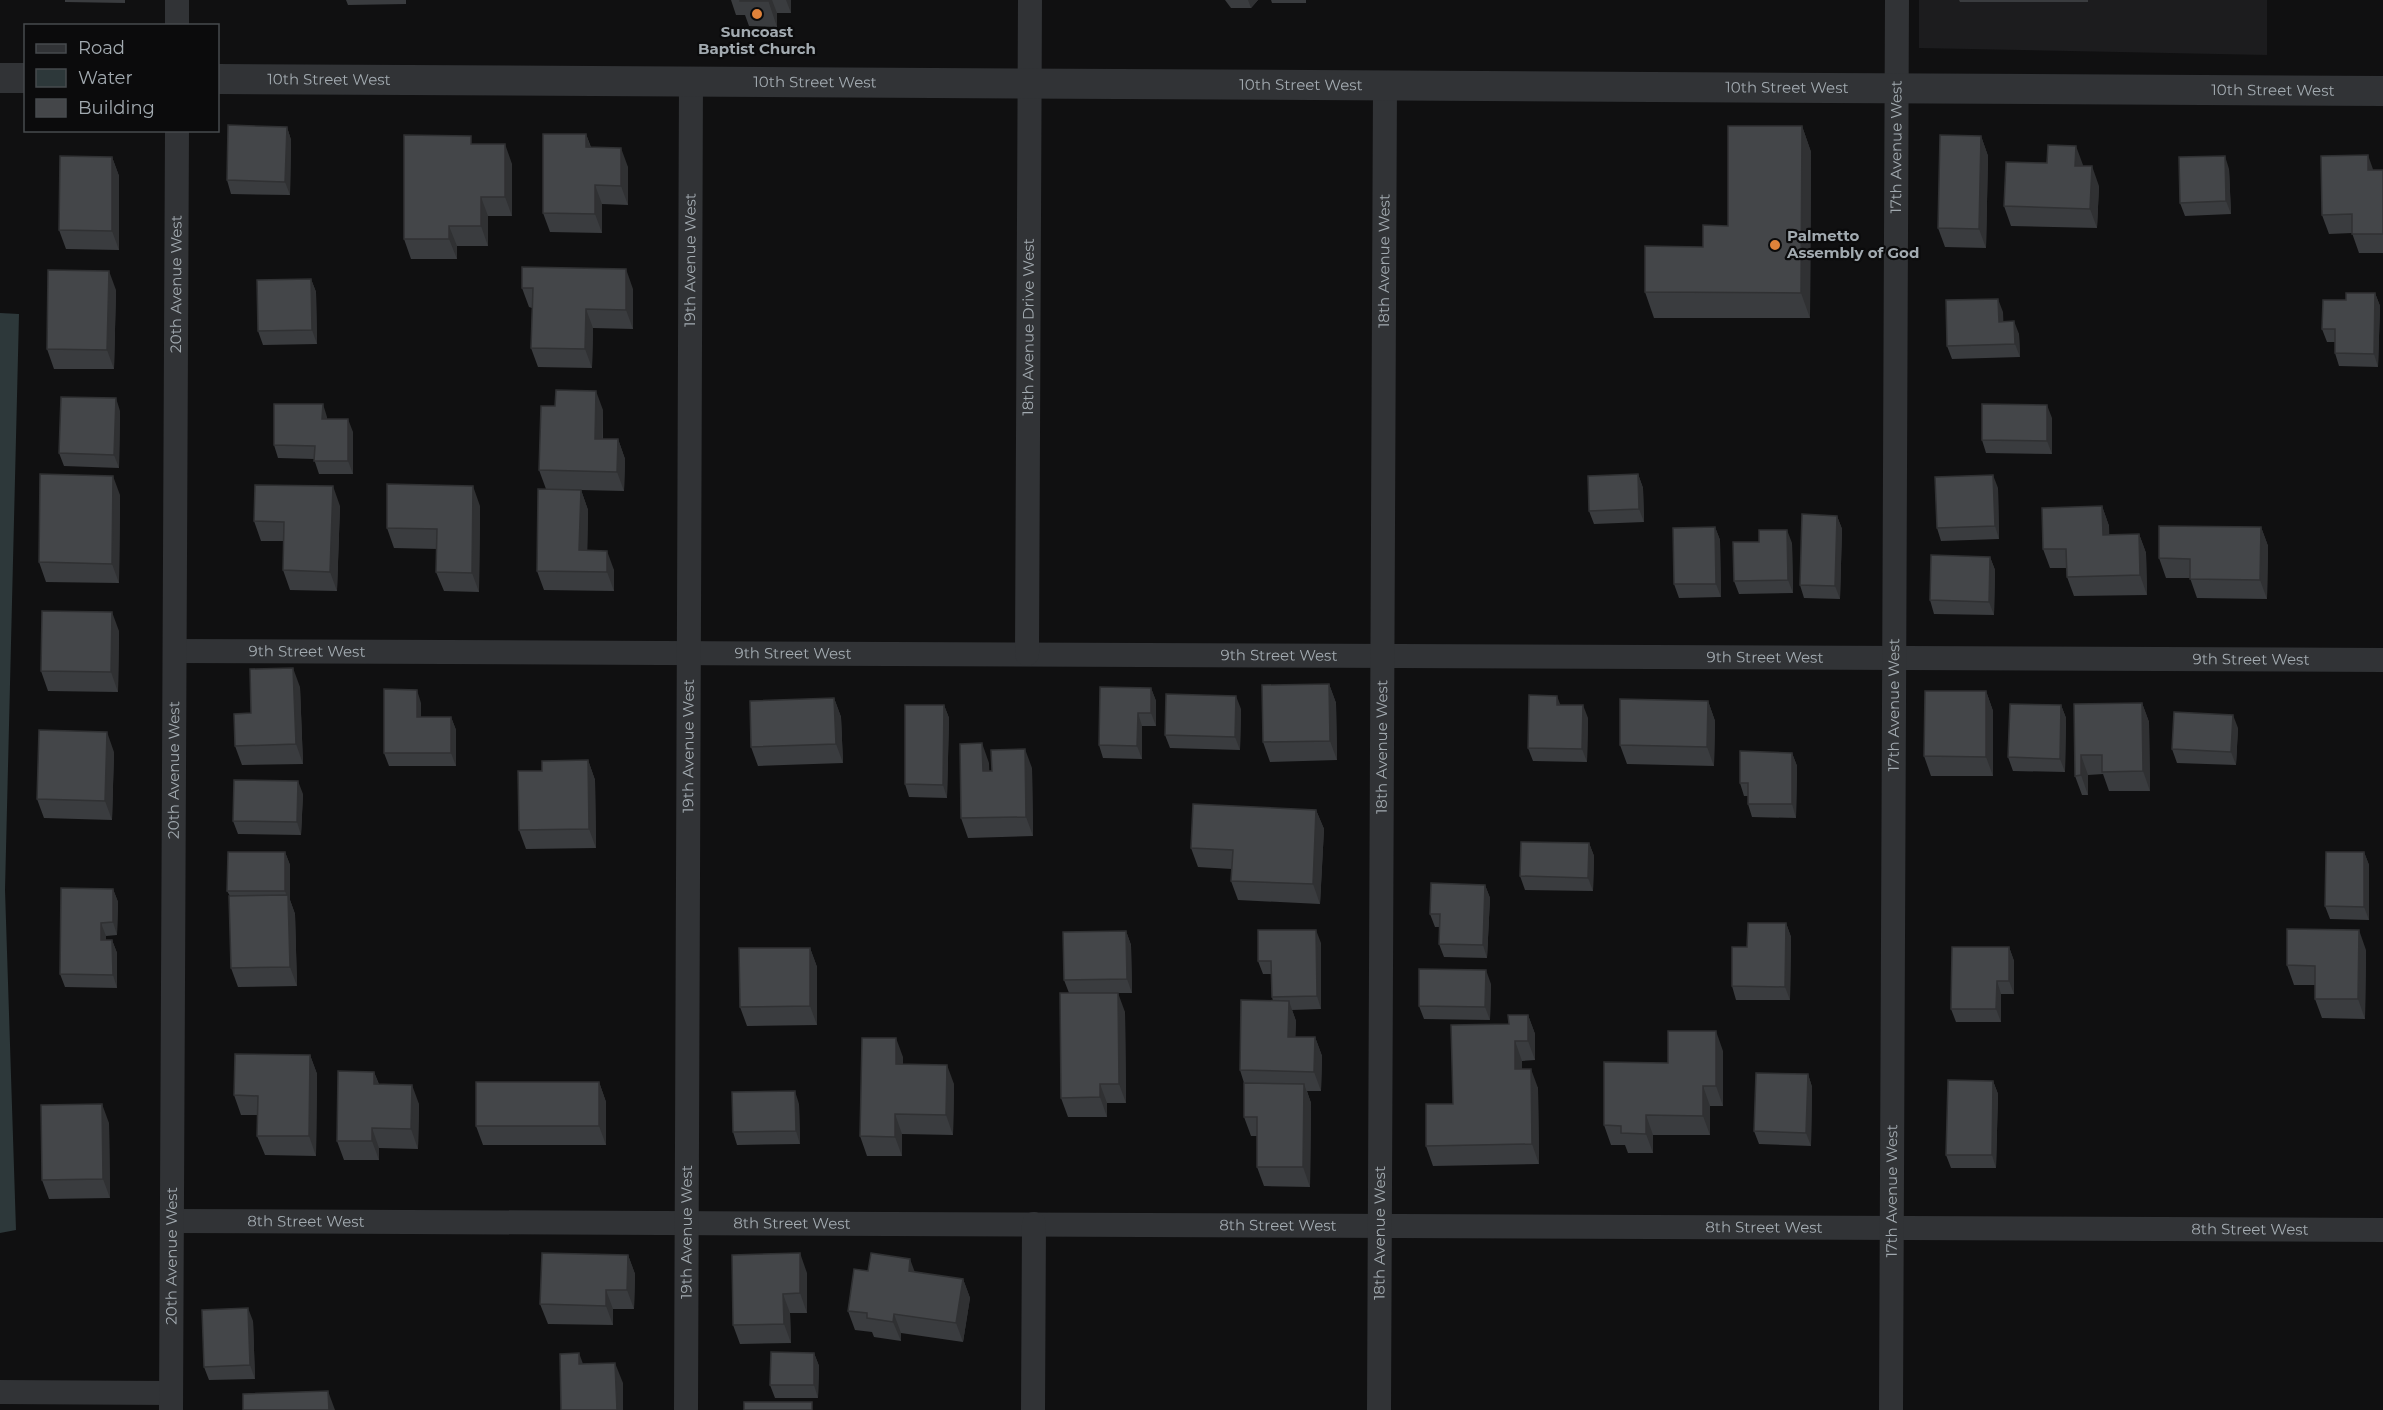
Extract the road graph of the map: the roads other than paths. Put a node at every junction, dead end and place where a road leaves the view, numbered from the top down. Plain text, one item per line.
1 (177, 0) edge
2 (1030, 0) edge
3 (1897, 0) edge
4 (177, 24) edge
5 (0, 78) edge
6 (24, 78) edge
7 (219, 79) edge
8 (691, 81) junction
9 (1030, 82) junction
10 (1385, 84) junction
11 (1897, 87) junction
12 (2383, 91) edge
13 (177, 132) edge
14 (175, 651) junction
15 (689, 652) junction
16 (1027, 654) junction
17 (1382, 656) junction
18 (1894, 658) junction
19 (2383, 660) edge
20 (172, 1221) junction
21 (687, 1223) junction
22 (1034, 1224) junction
23 (1380, 1226) junction
24 (1892, 1228) junction
25 (2383, 1230) edge
26 (0, 1392) edge
27 (171, 1401) edge
28 (686, 1410) edge
29 (1034, 1410) edge
30 (1379, 1410) edge
31 (1891, 1410) edge

1 - 4 street
2 - 9 street, 18th Avenue Drive West
3 - 11 street, 17th Avenue West
5 - 6 street
7 - 8 street, 10th Street West
8 - 9 street, 10th Street West
8 - 15 street, 19th Avenue West
9 - 10 street, 10th Street West
9 - 16 street, 18th Avenue Drive West
10 - 11 street, 10th Street West
10 - 17 street, 18th Avenue West
11 - 12 street, 10th Street West
11 - 18 street, 17th Avenue West
13 - 14 street, 20th Avenue West
14 - 15 street, 9th Street West
14 - 20 street, 20th Avenue West
15 - 16 street, 9th Street West
15 - 21 street, 19th Avenue West
16 - 17 street, 9th Street West
17 - 18 street, 9th Street West
17 - 23 street, 18th Avenue West
18 - 19 street, 9th Street West
18 - 24 street, 17th Avenue West
20 - 21 street, 8th Street West
20 - 27 street, 20th Avenue West
21 - 22 street, 8th Street West
21 - 28 street, 19th Avenue West
22 - 23 street, 8th Street West
22 - 29 street
23 - 24 street, 8th Street West
23 - 30 street, 18th Avenue West
24 - 25 street, 8th Street West
24 - 31 street, 17th Avenue West
26 - 27 street

